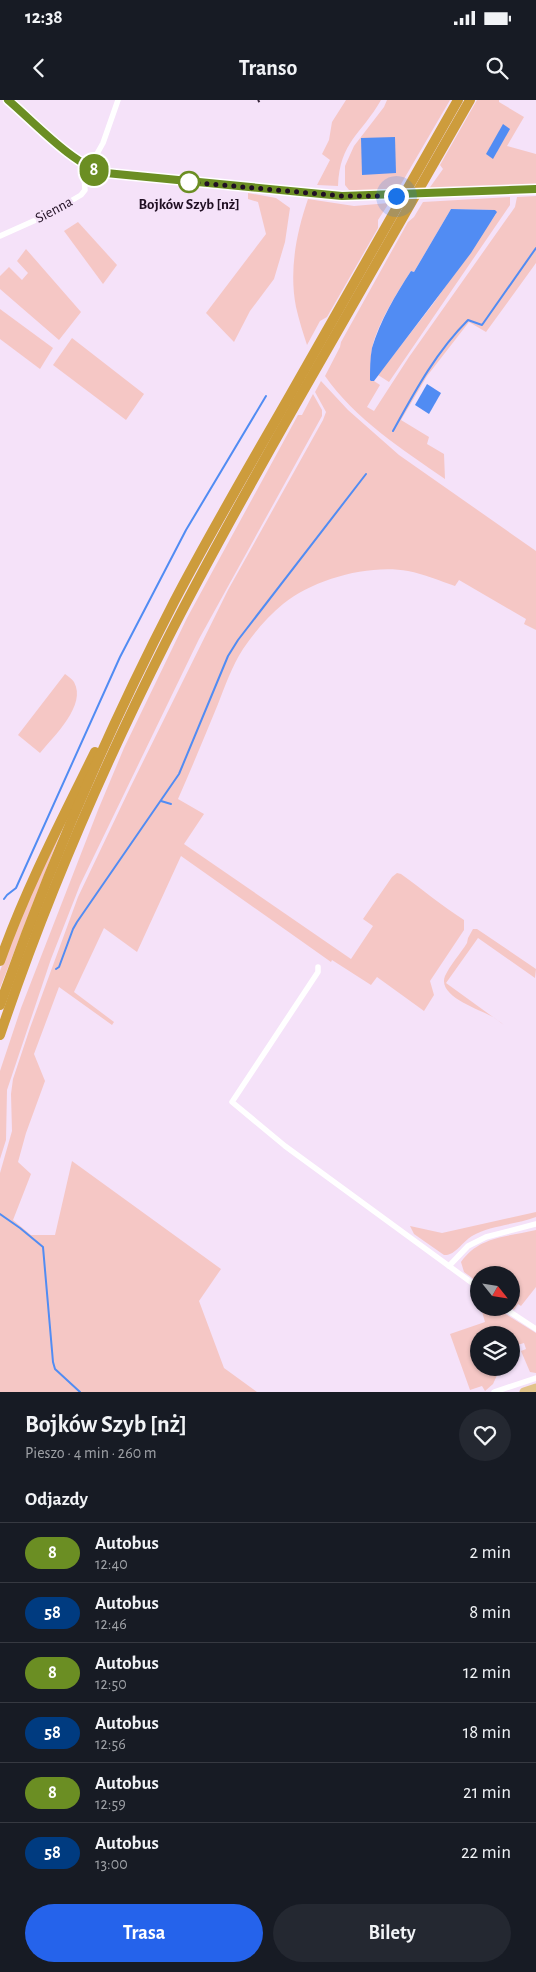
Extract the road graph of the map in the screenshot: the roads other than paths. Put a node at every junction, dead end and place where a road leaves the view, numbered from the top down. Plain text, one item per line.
1 (8, 100) edge
2 (118, 100) edge
3 (458, 100) edge
4 (470, 100) edge
5 (88, 168) junction
6 (536, 189) edge
7 (0, 236) edge
8 (119, 716) junction
9 (0, 960) edge
10 (318, 968) dead end
11 (0, 1005) edge
12 (7, 1016) junction
13 (0, 1035) edge
14 (0, 1041) edge
15 (536, 1224) edge
16 (449, 1266) junction
17 (470, 1281) edge
18 (516, 1316) edge
19 (536, 1329) edge
20 (536, 1378) edge
21 (536, 1388) edge
22 (494, 1392) edge
23 (524, 1392) edge

1 - 5 street
2 - 5 street
3 - 8 highway
4 - 12 highway
5 - 6 street
5 - 7 street, Sienna
8 - 9 highway
8 - 11 highway
10 - 16 street
12 - 13 highway
12 - 14 highway
15 - 16 street
16 - 17 street
18 - 19 street
20 - 22 street
21 - 23 main road

